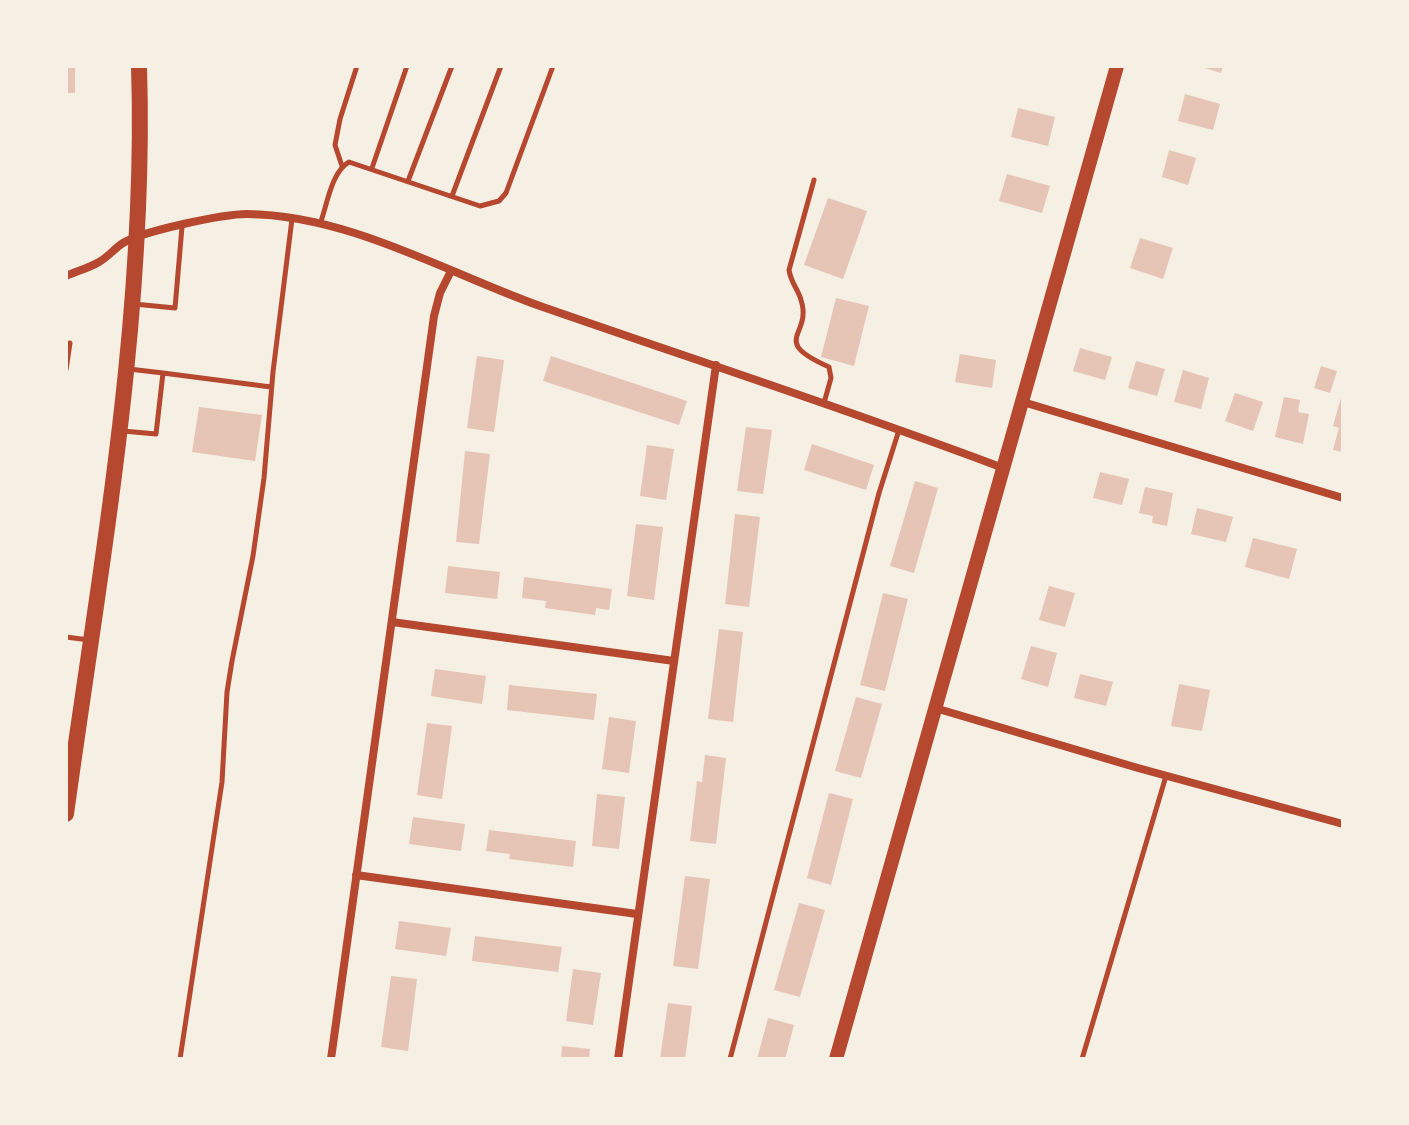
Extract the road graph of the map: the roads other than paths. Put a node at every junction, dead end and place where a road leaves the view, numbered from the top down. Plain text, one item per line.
1 (139, 66) edge
2 (357, 66) edge
3 (407, 66) edge
4 (452, 66) edge
5 (501, 66) edge
6 (553, 66) edge
7 (1117, 66) edge
8 (342, 166) junction
9 (372, 168) junction
10 (814, 180) dead end
11 (408, 181) junction
12 (452, 196) junction
13 (292, 219) junction
14 (320, 225) junction
15 (182, 227) junction
16 (138, 237) junction
17 (451, 271) junction
18 (66, 276) edge
19 (133, 304) junction
20 (66, 344) edge
21 (716, 365) junction
22 (127, 369) junction
23 (66, 370) edge
24 (163, 373) junction
25 (271, 387) junction
26 (1023, 402) junction
27 (824, 403) junction
28 (899, 429) junction
29 (119, 430) junction
30 (1003, 468) junction
31 (1343, 498) edge
32 (392, 622) junction
33 (66, 637) edge
34 (90, 640) junction
35 (674, 661) junction
36 (935, 708) junction
37 (1166, 775) junction
38 (69, 777) edge
39 (66, 814) edge
40 (1343, 824) edge
41 (356, 875) junction
42 (637, 914) junction
43 (180, 1059) edge
44 (331, 1059) edge
45 (618, 1059) edge
46 (730, 1059) edge
47 (836, 1059) edge
48 (1082, 1059) edge

1 - 16 main road
2 - 8 lane
3 - 9 lane
4 - 11 lane
5 - 12 lane
6 - 12 lane
7 - 26 street
8 - 9 lane
8 - 14 lane
9 - 11 lane
10 - 27 lane
11 - 12 lane
13 - 14 street
13 - 15 street
13 - 25 lane
14 - 17 street
15 - 16 street
15 - 19 lane
16 - 18 street
16 - 19 main road
17 - 21 street
17 - 32 street
19 - 22 main road
20 - 23 lane
21 - 27 street
21 - 35 street
22 - 24 lane
22 - 29 main road
24 - 25 lane
24 - 29 lane
25 - 43 lane
26 - 30 street
26 - 31 street
27 - 28 street
28 - 30 street
28 - 46 lane
29 - 34 main road
30 - 36 street
32 - 35 street
32 - 41 street
33 - 34 lane
34 - 38 main road
35 - 42 street
36 - 37 street
36 - 47 street
37 - 40 street
37 - 48 lane
38 - 39 main road
41 - 42 street
41 - 44 street
42 - 45 street

